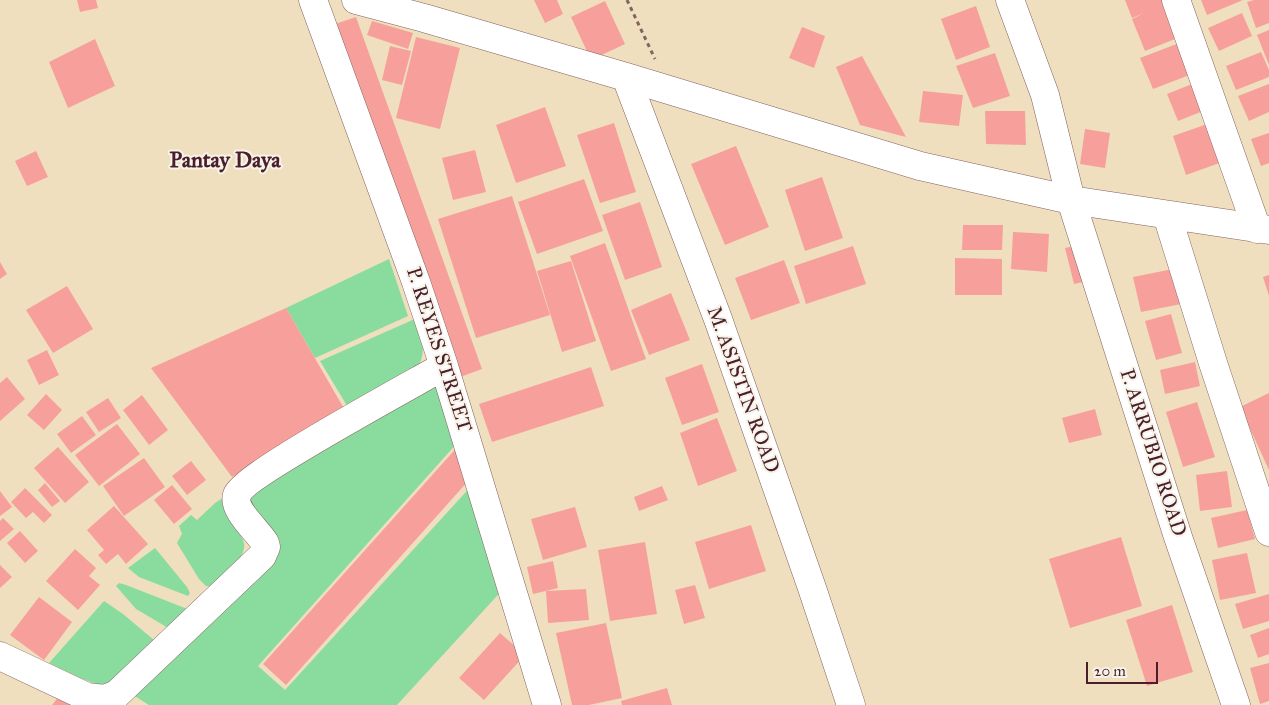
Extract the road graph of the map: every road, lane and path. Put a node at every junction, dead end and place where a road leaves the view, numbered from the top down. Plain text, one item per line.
1 (314, 0) edge
2 (356, 0) edge
3 (627, 0) edge
4 (1010, 0) edge
5 (1176, 0) edge
6 (626, 77) junction
7 (671, 91) junction
8 (1071, 200) junction
9 (1167, 215) junction
10 (1263, 229) edge
11 (444, 366) junction
12 (1269, 532) edge
13 (0, 656) edge
14 (123, 701) edge
15 (547, 705) edge
16 (851, 705) edge
17 (1236, 705) edge

1 - 11 street, P. REYES STREET
2 - 6 street
3 - 7 path
4 - 8 street, P. ARRUBIO ROAD
5 - 10 street
6 - 7 street
6 - 16 street, M. ASISTIN ROAD
7 - 8 street
8 - 9 street
8 - 17 street, P. ARRUBIO ROAD
9 - 10 street
9 - 12 street
11 - 14 street
11 - 15 street, P. REYES STREET
13 - 14 street

